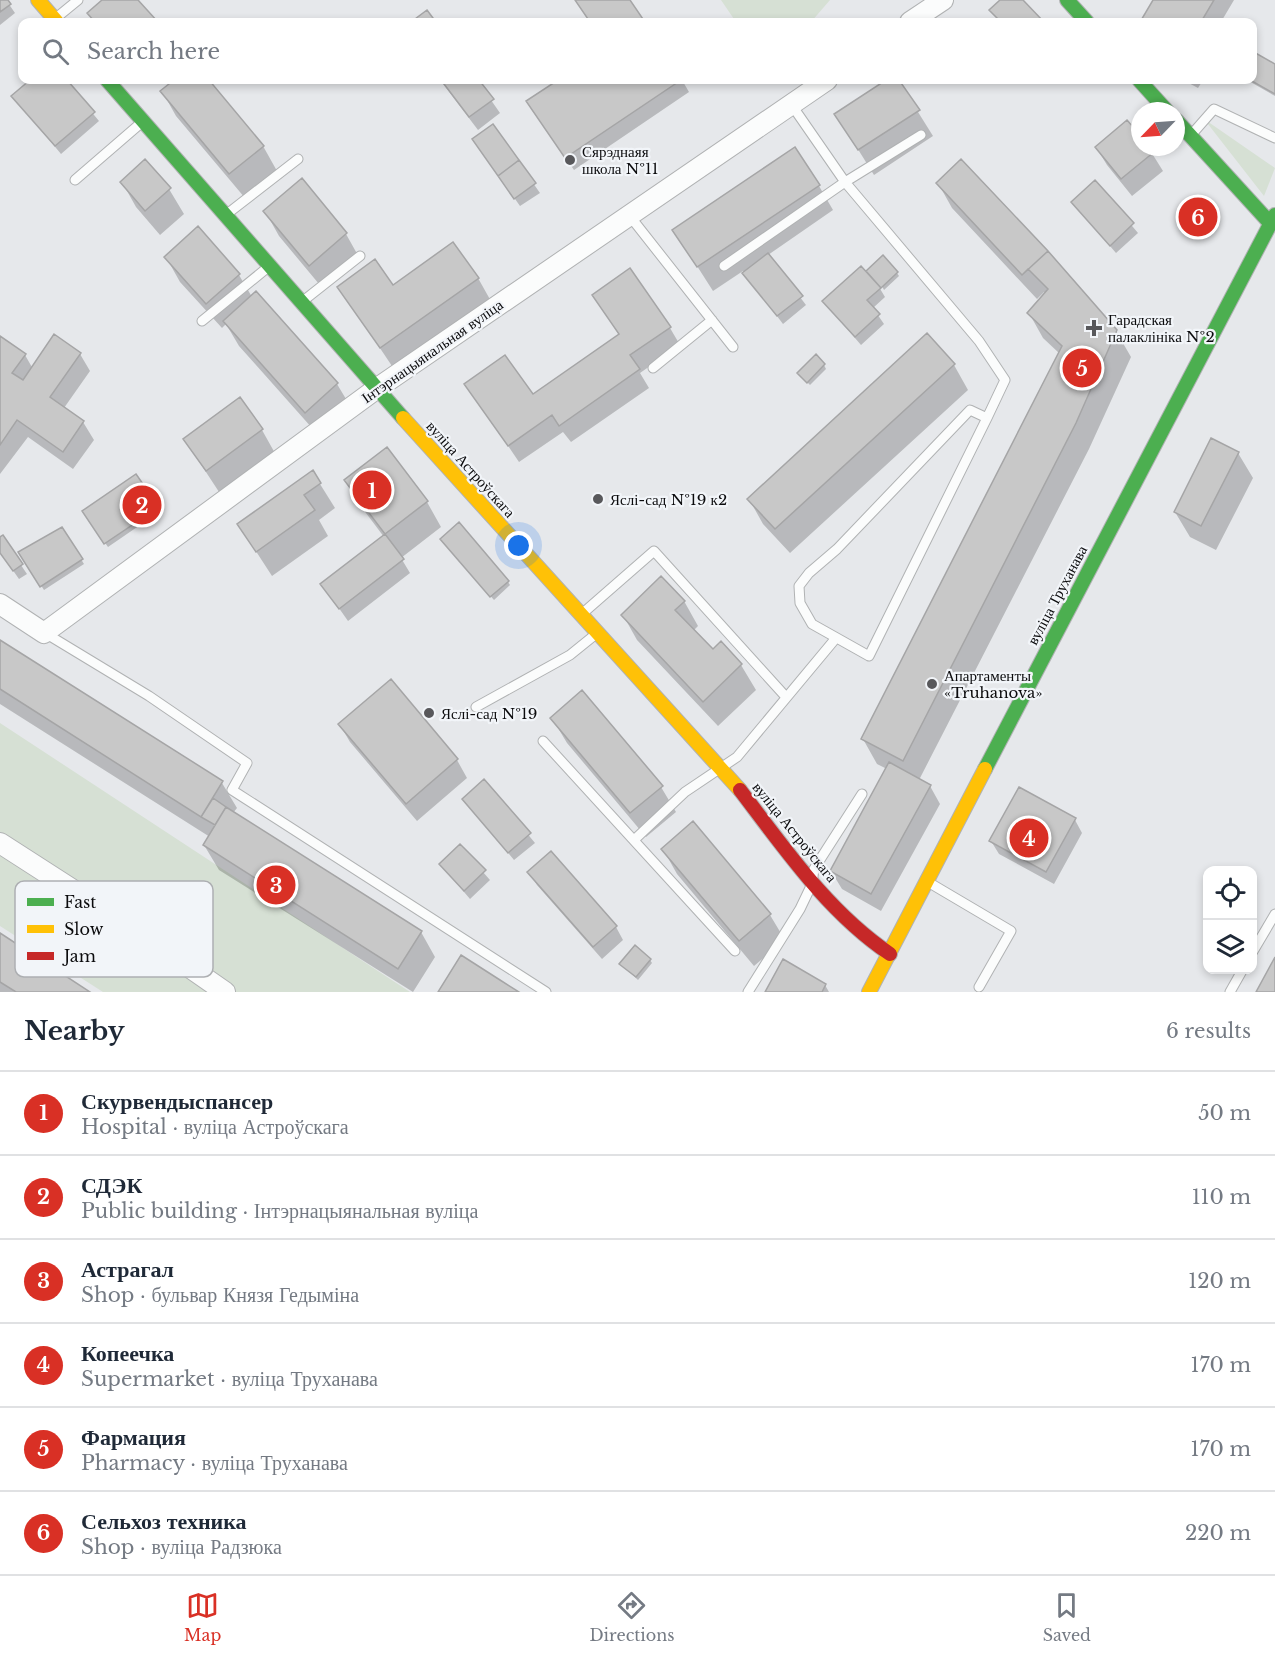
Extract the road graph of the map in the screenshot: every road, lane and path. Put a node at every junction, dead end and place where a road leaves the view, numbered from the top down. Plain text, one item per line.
1 (38, 0) edge
2 (78, 0) edge
3 (943, 0) edge
4 (1067, 0) edge
5 (53, 18) edge
6 (59, 18) edge
7 (916, 18) edge
8 (1083, 18) edge
9 (111, 84) edge
10 (821, 84) edge
11 (1143, 84) edge
12 (1159, 102) edge
13 (791, 104) junction
14 (143, 121) junction
15 (1185, 130) edge
16 (921, 135) dead end
17 (1190, 136) junction
18 (1275, 138) edge
19 (298, 159) dead end
20 (75, 180) dead end
21 (845, 182) junction
22 (629, 215) junction
23 (226, 216) junction
24 (1272, 219) edge
25 (360, 256) dead end
26 (269, 266) junction
27 (724, 266) dead end
28 (301, 303) junction
29 (712, 320) junction
30 (202, 321) dead end
31 (733, 347) dead end
32 (652, 368) dead end
33 (376, 389) junction
34 (987, 418) junction
35 (0, 604) edge
36 (581, 614) junction
37 (598, 632) junction
38 (44, 633) junction
39 (836, 638) junction
40 (786, 697) junction
41 (476, 707) dead end
42 (543, 741) dead end
43 (720, 766) junction
44 (862, 794) dead end
45 (634, 840) junction
46 (0, 843) edge
47 (925, 880) junction
48 (59, 881) edge
49 (812, 884) junction
50 (1275, 914) edge
51 (1257, 945) edge
52 (735, 951) dead end
53 (890, 954) junction
54 (1240, 974) edge
55 (203, 977) edge
56 (979, 987) dead end
57 (225, 992) edge
58 (546, 992) edge
59 (748, 992) edge
60 (869, 992) edge
61 (1230, 992) edge

1 - 5 street
2 - 6 lane
3 - 7 street
4 - 8 street
9 - 14 street, вуліца Астроўскага
10 - 13 street, Інтэрнацыянальная вуліца
11 - 12 street
13 - 21 lane
13 - 22 street, Інтэрнацыянальная вуліца
14 - 20 lane
14 - 23 street, вуліца Астроўскага
15 - 17 street
16 - 21 lane
17 - 18 lane
17 - 24 street
19 - 23 lane
21 - 27 lane
21 - 34 lane
22 - 29 lane
22 - 33 street, Інтэрнацыянальная вуліца
23 - 26 street, вуліца Астроўскага
24 - 47 street, вуліца Труханава
25 - 28 lane
26 - 28 street, вуліца Астроўскага
26 - 30 lane
28 - 33 street, вуліца Астроўскага
29 - 31 lane
29 - 32 lane
33 - 36 street, вуліца Астроўскага
33 - 38 street, Інтэрнацыянальная вуліца
34 - 39 lane
34 - 39 lane
35 - 38 street
36 - 37 street, вуліца Астроўскага
36 - 40 lane
37 - 41 lane
37 - 43 street, вуліца Астроўскага
38 - 58 lane
39 - 40 lane
40 - 43 lane
42 - 45 lane
43 - 45 lane
43 - 49 street, вуліца Астроўскага
44 - 49 lane
45 - 52 lane
46 - 48 street
47 - 53 street, вуліца Труханава
47 - 56 lane
49 - 53 street, вуліца Астроўскага
49 - 59 lane
50 - 51 lane
53 - 60 street, вуліца Труханава
54 - 61 lane
55 - 57 street

